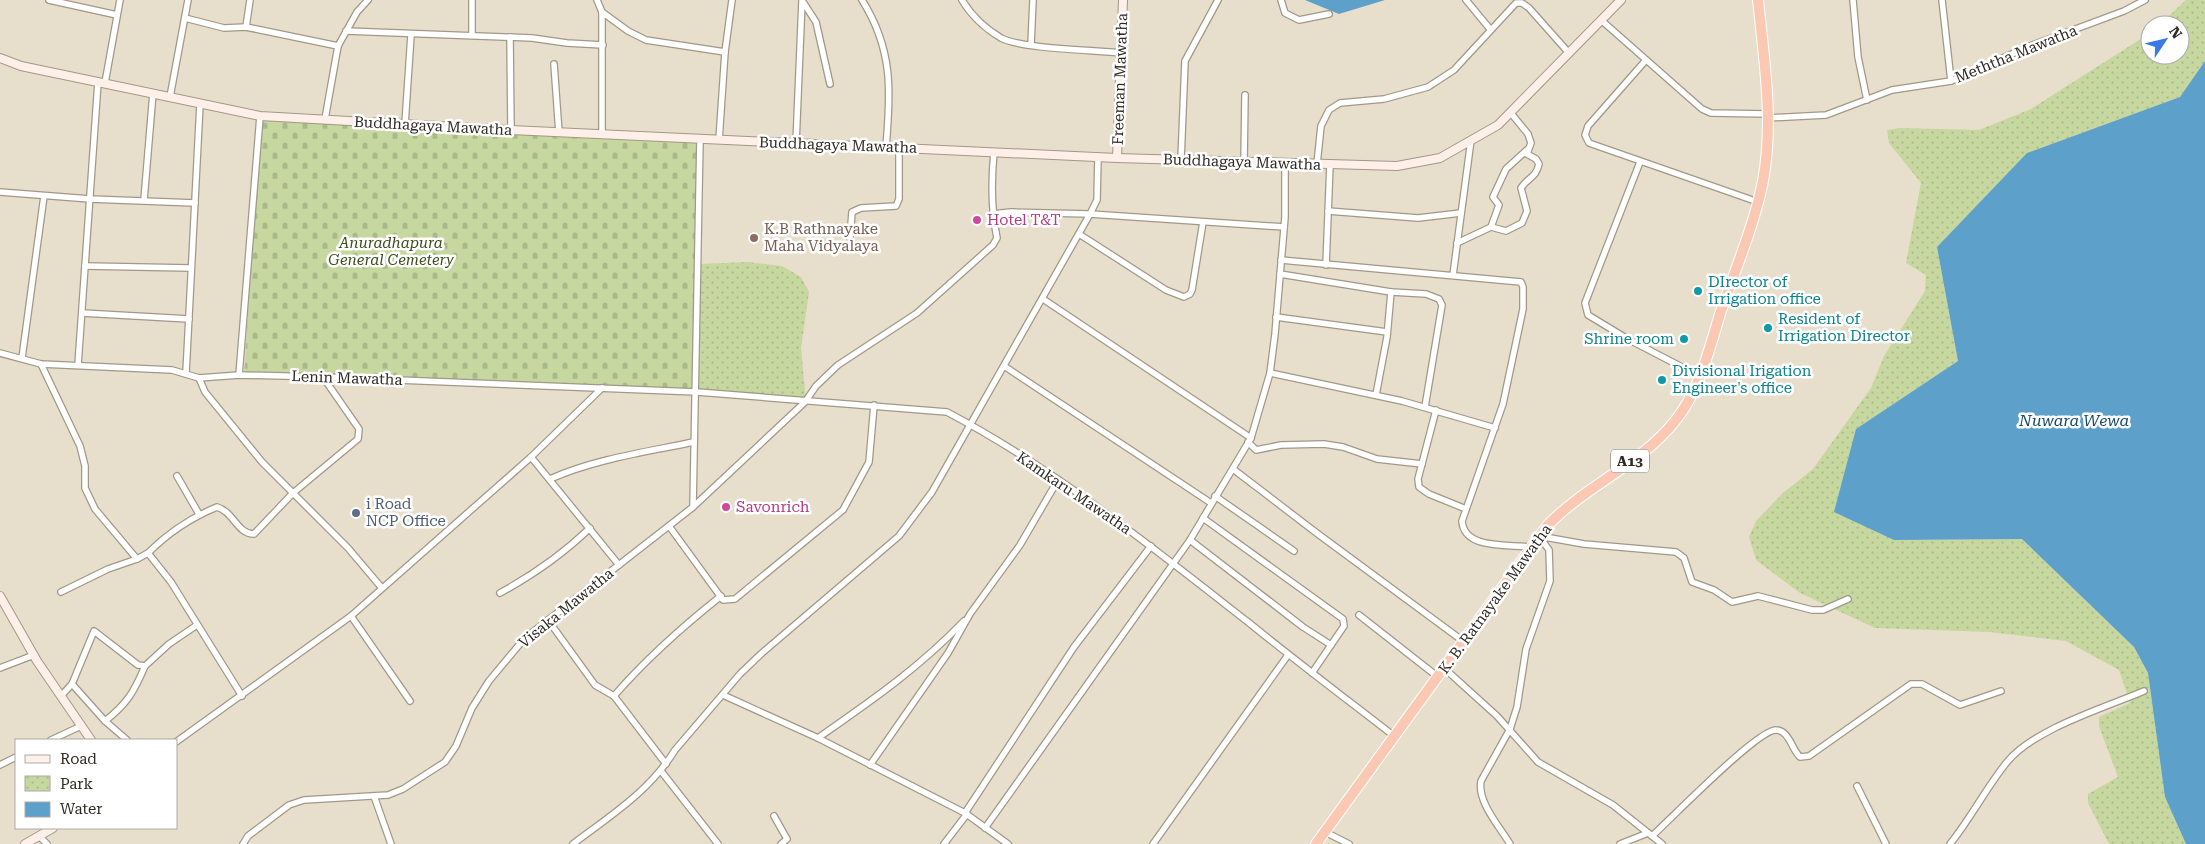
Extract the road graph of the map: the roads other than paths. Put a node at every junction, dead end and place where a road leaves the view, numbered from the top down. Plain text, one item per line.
1 (49, 0) edge
2 (120, 0) edge
3 (188, 0) edge
4 (250, 0) edge
5 (368, 0) edge
6 (472, 0) edge
7 (597, 0) edge
8 (732, 0) edge
9 (862, 0) edge
10 (962, 0) edge
11 (1033, 0) edge
12 (1123, 0) edge
13 (1218, 0) edge
14 (1281, 0) edge
15 (1466, 0) edge
16 (1621, 0) edge
17 (1758, 0) edge
18 (1853, 0) edge
19 (1942, 0) edge
20 (2145, 0) edge
21 (802, 1) edge
22 (81, 3) edge
23 (602, 12) junction
24 (1329, 14) dead end
25 (117, 15) junction
26 (185, 18) junction
27 (1601, 20) junction
28 (246, 27) junction
29 (1490, 29) junction
30 (346, 31) junction
31 (411, 35) junction
32 (472, 35) junction
33 (510, 37) junction
34 (602, 45) junction
35 (1031, 45) junction
36 (338, 46) junction
37 (725, 52) junction
38 (1121, 53) junction
39 (1569, 53) junction
40 (0, 58) edge
41 (1646, 60) junction
42 (554, 64) dead end
43 (1951, 81) junction
44 (102, 82) junction
45 (830, 84) dead end
46 (153, 93) junction
47 (1245, 96) dead end
48 (170, 97) junction
49 (1867, 100) junction
50 (200, 104) junction
51 (1510, 112) junction
52 (260, 116) junction
53 (1767, 116) junction
54 (326, 119) junction
55 (405, 124) junction
56 (511, 130) junction
57 (559, 132) junction
58 (602, 135) junction
59 (700, 139) junction
60 (719, 140) junction
61 (1471, 140) junction
62 (796, 143) junction
63 (886, 147) junction
64 (899, 148) junction
65 (1528, 149) junction
66 (994, 152) junction
67 (1098, 157) junction
68 (1117, 158) junction
69 (1181, 160) junction
70 (1244, 162) junction
71 (1640, 162) junction
72 (1285, 163) junction
73 (1317, 164) junction
74 (1330, 164) junction
75 (0, 192) edge
76 (44, 196) junction
77 (90, 199) junction
78 (144, 200) junction
79 (195, 202) junction
80 (1758, 202) junction
81 (1328, 211) junction
82 (1461, 213) junction
83 (992, 214) junction
84 (1090, 214) junction
85 (1202, 222) junction
86 (1491, 226) junction
87 (1284, 227) junction
88 (1079, 234) junction
89 (850, 238) dead end
90 (1457, 242) junction
91 (1281, 260) junction
92 (1326, 265) junction
93 (85, 266) junction
94 (192, 268) junction
95 (1280, 274) junction
96 (1453, 275) junction
97 (1391, 292) junction
98 (1043, 299) junction
99 (82, 313) junction
100 (1276, 317) junction
101 (189, 319) junction
102 (1387, 332) junction
103 (0, 353) edge
104 (22, 358) junction
105 (41, 364) junction
106 (78, 365) junction
107 (1004, 366) junction
108 (186, 373) junction
109 (1270, 373) junction
110 (239, 374) junction
111 (1700, 376) junction
112 (323, 377) junction
113 (199, 378) junction
114 (602, 388) junction
115 (697, 392) junction
116 (1376, 395) junction
117 (805, 402) junction
118 (874, 405) junction
119 (1425, 407) junction
120 (1436, 410) junction
121 (970, 424) junction
122 (1495, 428) junction
123 (1250, 440) junction
124 (694, 442) junction
125 (531, 456) junction
126 (1422, 464) junction
127 (1233, 469) junction
128 (177, 476) dead end
129 (550, 479) junction
130 (1058, 480) junction
131 (293, 493) junction
132 (1215, 496) junction
133 (1211, 503) junction
134 (693, 507) junction
135 (1466, 509) junction
136 (199, 514) junction
137 (1203, 518) junction
138 (670, 526) junction
139 (590, 528) junction
140 (1539, 536) junction
141 (1190, 540) junction
142 (1151, 546) junction
143 (1530, 547) junction
144 (1294, 551) dead end
145 (148, 553) junction
146 (136, 559) junction
147 (1172, 562) junction
148 (619, 565) junction
149 (381, 587) junction
150 (61, 592) dead end
151 (500, 593) dead end
152 (0, 596) edge
153 (721, 596) junction
154 (1848, 599) dead end
155 (970, 614) junction
156 (1359, 615) dead end
157 (351, 616) junction
158 (548, 620) junction
159 (198, 625) junction
160 (1463, 641) junction
161 (1331, 645) junction
162 (34, 655) junction
163 (1288, 655) junction
164 (145, 666) junction
165 (0, 668) edge
166 (1444, 668) junction
167 (1312, 672) junction
168 (1438, 677) junction
169 (72, 684) junction
170 (2002, 691) dead end
171 (2144, 691) dead end
172 (723, 695) junction
173 (61, 696) junction
174 (242, 696) junction
175 (614, 696) junction
176 (410, 700) dead end
177 (105, 721) junction
178 (81, 726) junction
179 (1510, 729) junction
180 (1394, 736) junction
181 (818, 738) junction
182 (53, 739) edge
183 (90, 739) edge
184 (126, 739) edge
185 (178, 741) edge
186 (15, 758) edge
187 (666, 764) junction
188 (0, 765) edge
189 (870, 766) junction
190 (660, 771) junction
191 (1856, 786) dead end
192 (374, 796) junction
193 (966, 813) junction
194 (774, 816) dead end
195 (985, 828) junction
196 (52, 829) edge
197 (1325, 832) junction
198 (1650, 834) junction
199 (40, 837) junction
200 (25, 844) edge
201 (47, 844) edge
202 (243, 844) edge
203 (390, 844) edge
204 (573, 844) edge
205 (718, 844) edge
206 (781, 844) edge
207 (944, 844) edge
208 (1008, 844) edge
209 (1153, 844) edge
210 (1316, 844) edge
211 (1349, 844) edge
212 (1510, 844) edge
213 (1620, 844) edge
214 (1662, 844) edge
215 (1886, 844) edge
216 (1950, 844) edge

1 - 22 street
2 - 25 street
3 - 26 street
4 - 28 street
5 - 30 street
6 - 32 street
7 - 23 street
8 - 37 street
9 - 63 street
10 - 35 street
11 - 35 street
12 - 38 main road, Freeman Mawatha
13 - 69 street
14 - 24 street
15 - 29 street
16 - 27 main road, Buddhagaya Mawatha
17 - 53 highway, K. B. Ratnayake Mawatha / A13
18 - 49 street
19 - 43 street
20 - 43 street, Meththa Mawatha
21 - 45 street
21 - 62 street
22 - 25 street
23 - 34 street
23 - 37 street
25 - 44 street
26 - 28 street
26 - 48 street
27 - 39 main road, Buddhagaya Mawatha
27 - 41 street, Meththa Mawatha
28 - 36 street
29 - 39 street
29 - 73 street
30 - 31 street
30 - 36 street
31 - 32 street
31 - 55 street
32 - 33 street
33 - 34 street
33 - 56 street
34 - 58 street
35 - 38 street
36 - 54 street
37 - 60 street
38 - 68 main road, Freeman Mawatha
39 - 51 main road, Buddhagaya Mawatha
40 - 44 main road, Buddhagaya Mawatha
41 - 53 street, Meththa Mawatha
41 - 71 street
42 - 57 street
43 - 49 street, Meththa Mawatha
44 - 46 main road, Buddhagaya Mawatha
44 - 77 street
46 - 48 main road, Buddhagaya Mawatha
46 - 78 street
47 - 70 street
48 - 50 main road, Buddhagaya Mawatha
49 - 53 street, Meththa Mawatha
50 - 52 main road, Buddhagaya Mawatha
50 - 79 street
51 - 61 main road, Buddhagaya Mawatha
51 - 65 street
52 - 54 main road, Buddhagaya Mawatha
52 - 110 street
53 - 80 highway, K. B. Ratnayake Mawatha / A13
54 - 55 main road, Buddhagaya Mawatha
55 - 56 main road, Buddhagaya Mawatha
56 - 57 main road, Buddhagaya Mawatha
57 - 58 main road, Buddhagaya Mawatha
58 - 59 main road, Buddhagaya Mawatha
59 - 60 main road, Buddhagaya Mawatha
59 - 115 street
60 - 62 main road, Buddhagaya Mawatha
61 - 74 main road, Buddhagaya Mawatha
61 - 82 street
62 - 63 main road, Buddhagaya Mawatha
63 - 64 main road, Buddhagaya Mawatha
64 - 66 main road, Buddhagaya Mawatha
64 - 89 street
65 - 86 street
65 - 86 street
66 - 67 main road, Buddhagaya Mawatha
66 - 83 street, Visaka Mawatha
67 - 68 main road, Buddhagaya Mawatha
67 - 84 street
68 - 69 main road, Buddhagaya Mawatha
69 - 70 main road, Buddhagaya Mawatha
70 - 72 main road, Buddhagaya Mawatha
71 - 80 street
71 - 111 street
72 - 73 main road, Buddhagaya Mawatha
72 - 87 street
73 - 74 main road, Buddhagaya Mawatha
74 - 81 street
75 - 76 street
76 - 77 street
76 - 104 street
77 - 78 street
77 - 93 street
78 - 79 street
79 - 94 street
80 - 111 highway, K. B. Ratnayake Mawatha / A13
81 - 82 street
81 - 92 street
82 - 90 street
83 - 84 street
83 - 117 street, Visaka Mawatha
84 - 85 street
84 - 88 street
85 - 87 street
85 - 88 street
86 - 90 street
87 - 91 street
88 - 98 street
90 - 96 street
91 - 92 street
91 - 95 street
92 - 96 street
93 - 94 street
93 - 99 street
94 - 101 street
95 - 97 street
95 - 100 street
96 - 122 street
97 - 102 street
97 - 119 street
98 - 107 street
98 - 123 street
99 - 101 street
99 - 106 street
100 - 102 street
100 - 109 street
101 - 108 street
102 - 116 street
103 - 104 street, Lenin Mawatha
104 - 105 street, Lenin Mawatha
105 - 106 street, Lenin Mawatha
105 - 146 street
106 - 108 street, Lenin Mawatha
107 - 121 street
107 - 133 street
108 - 113 street, Lenin Mawatha
109 - 116 street
109 - 123 street
110 - 112 street, Lenin Mawatha
110 - 113 street, Lenin Mawatha
111 - 140 highway, K. B. Ratnayake Mawatha / A13
112 - 114 street, Lenin Mawatha
112 - 131 street
113 - 131 street
114 - 115 street, Lenin Mawatha
114 - 125 street
115 - 117 street, Kamkaru Mawatha
115 - 124 street
116 - 119 street
117 - 118 street, Kamkaru Mawatha
117 - 134 street, Visaka Mawatha
118 - 121 street, Kamkaru Mawatha
118 - 153 street
119 - 120 street
120 - 122 street
120 - 126 street
121 - 130 street, Kamkaru Mawatha
121 - 172 street
122 - 135 street
123 - 126 street
123 - 127 street
124 - 129 street
124 - 134 street
125 - 129 street
125 - 149 street
126 - 135 street
127 - 132 street
127 - 160 street
128 - 136 street
129 - 139 street
130 - 142 street, Kamkaru Mawatha
130 - 155 street
131 - 136 street
131 - 149 street
132 - 133 street
132 - 144 street
133 - 137 street
134 - 138 street, Visaka Mawatha
135 - 143 street
136 - 145 street
137 - 141 street
137 - 161 street
138 - 148 street, Visaka Mawatha
138 - 153 street
139 - 148 street
139 - 151 street
140 - 143 highway, K. B. Ratnayake Mawatha / A13
140 - 154 street
140 - 179 street
141 - 147 street
141 - 161 street
142 - 147 street, Kamkaru Mawatha
142 - 193 street
143 - 160 highway, K. B. Ratnayake Mawatha / A13
145 - 146 street
145 - 159 street
146 - 150 street
147 - 163 street, Kamkaru Mawatha
147 - 195 street
148 - 158 street, Visaka Mawatha
149 - 157 street
152 - 162 main road
153 - 175 street
155 - 181 street
155 - 189 street
156 - 168 street
157 - 174 street
157 - 176 street
158 - 175 street
158 - 192 street, Visaka Mawatha
159 - 164 street
159 - 174 street
160 - 166 highway, K. B. Ratnayake Mawatha / A13
161 - 167 street
162 - 165 street
162 - 173 main road
163 - 167 street, Kamkaru Mawatha
163 - 209 street
164 - 169 street
164 - 177 street
166 - 168 highway, K. B. Ratnayake Mawatha / A13
166 - 179 street
167 - 180 street, Kamkaru Mawatha
168 - 180 highway, K. B. Ratnayake Mawatha / A13
169 - 173 street
169 - 177 street
170 - 198 street
171 - 216 street
172 - 181 street
172 - 187 street
173 - 178 main road
174 - 185 street
175 - 187 street
177 - 184 street
178 - 182 street
178 - 183 main road
179 - 198 street
179 - 212 street
180 - 197 highway, K. B. Ratnayake Mawatha / A13
181 - 189 street
186 - 188 street
187 - 190 street
189 - 193 street
190 - 204 street
190 - 205 street
191 - 215 street
192 - 202 street, Visaka Mawatha
192 - 203 street
193 - 195 street
193 - 207 street
194 - 206 street
195 - 208 street
196 - 199 main road
197 - 210 highway, K. B. Ratnayake Mawatha / A13
197 - 211 street
198 - 213 street
198 - 214 street
199 - 200 main road
199 - 201 street

